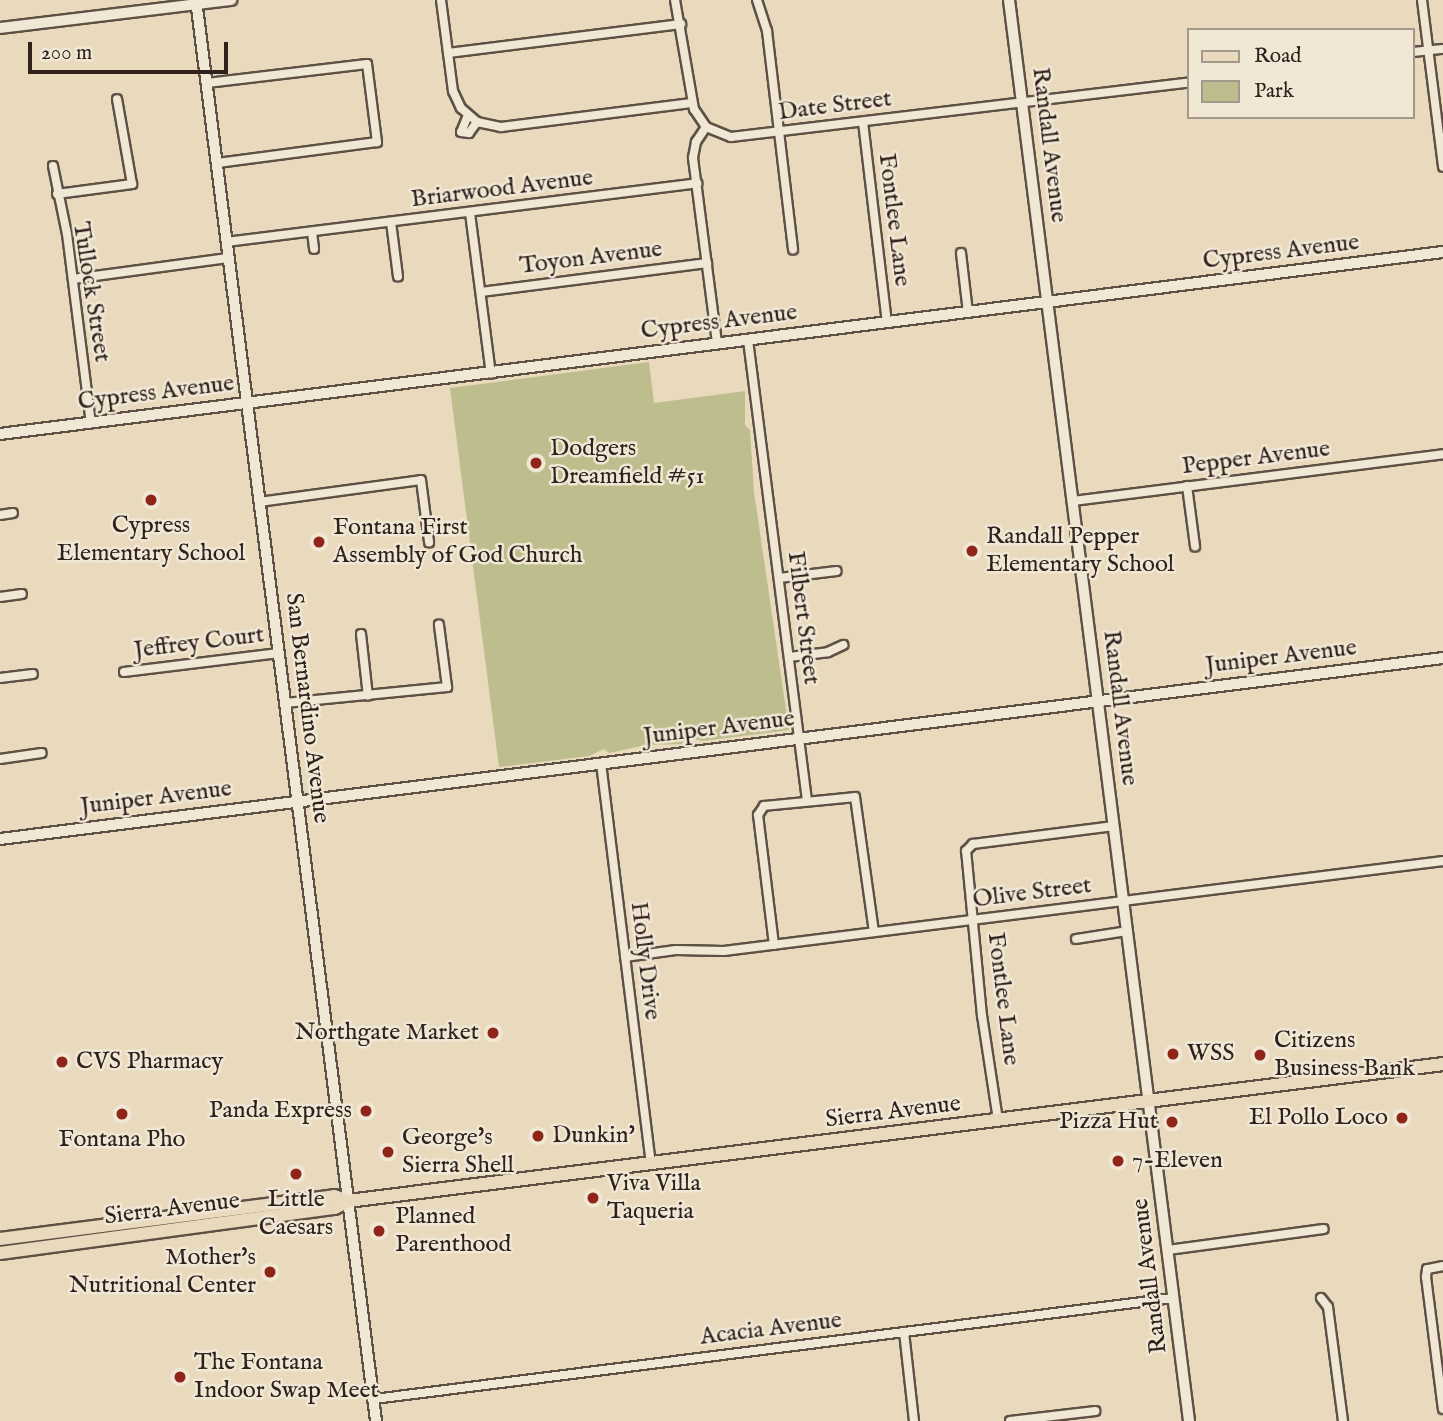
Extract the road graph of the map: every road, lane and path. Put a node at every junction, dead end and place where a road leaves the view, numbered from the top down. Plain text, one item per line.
1 (231, 0) edge
2 (441, 0) edge
3 (675, 0) edge
4 (757, 0) edge
5 (1009, 0) edge
6 (1422, 0) edge
7 (196, 2) edge
8 (681, 24) junction
9 (0, 28) edge
10 (1443, 49) edge
11 (1428, 50) junction
12 (1415, 52) edge
13 (448, 54) junction
14 (1188, 82) edge
15 (206, 83) junction
16 (117, 99) dead end
17 (691, 103) junction
18 (1022, 103) junction
19 (468, 115) junction
20 (477, 122) junction
21 (863, 122) junction
22 (706, 127) junction
23 (780, 133) junction
24 (217, 163) junction
25 (53, 166) dead end
26 (1443, 167) edge
27 (697, 183) junction
28 (57, 194) junction
29 (470, 213) junction
30 (391, 222) junction
31 (312, 232) junction
32 (226, 242) junction
33 (314, 249) dead end
34 (793, 249) dead end
35 (1443, 252) edge
36 (961, 253) dead end
37 (228, 258) junction
38 (707, 263) junction
39 (398, 278) dead end
40 (73, 279) junction
41 (481, 292) junction
42 (1048, 302) junction
43 (968, 313) junction
44 (887, 323) junction
45 (748, 340) junction
46 (717, 343) junction
47 (491, 374) junction
48 (247, 403) junction
49 (91, 423) junction
50 (0, 434) edge
51 (1443, 454) edge
52 (1188, 486) junction
53 (1073, 501) junction
54 (260, 502) junction
55 (13, 513) dead end
56 (0, 515) edge
57 (429, 542) dead end
58 (1195, 546) dead end
59 (837, 572) dead end
60 (779, 578) junction
61 (22, 594) dead end
62 (0, 597) edge
63 (439, 625) dead end
64 (360, 634) dead end
65 (842, 645) dead end
66 (279, 653) junction
67 (789, 657) junction
68 (1443, 658) edge
69 (124, 672) dead end
70 (33, 674) dead end
71 (0, 678) edge
72 (368, 696) junction
73 (1098, 701) junction
74 (285, 703) junction
75 (799, 739) junction
76 (42, 753) dead end
77 (0, 759) edge
78 (601, 764) junction
79 (807, 800) junction
80 (298, 802) junction
81 (1114, 826) junction
82 (0, 839) edge
83 (1443, 860) edge
84 (1124, 900) junction
85 (974, 920) junction
86 (1128, 931) junction
87 (874, 932) junction
88 (1076, 939) dead end
89 (774, 945) junction
90 (625, 957) junction
91 (1443, 1064) edge
92 (1149, 1101) junction
93 (998, 1120) junction
94 (651, 1164) junction
95 (348, 1201) junction
96 (196, 1214) junction
97 (1324, 1229) dead end
98 (127, 1236) junction
99 (0, 1239) edge
100 (1168, 1250) junction
101 (0, 1252) edge
102 (1443, 1266) edge
103 (1321, 1297) dead end
104 (1173, 1298) junction
105 (904, 1332) junction
106 (374, 1399) junction
107 (1443, 1409) edge
108 (1095, 1411) dead end
109 (376, 1421) edge
110 (914, 1421) edge
111 (1010, 1421) edge
112 (1189, 1421) edge
113 (1343, 1421) edge

1 - 7 street
2 - 13 street
3 - 8 street
4 - 23 street
5 - 18 street, Randall Avenue
6 - 11 street
7 - 9 street
7 - 15 street, San Bernardino Avenue
8 - 13 street
8 - 17 street
10 - 11 street
11 - 12 street
11 - 26 street
13 - 19 street
14 - 18 street, Date Street
15 - 24 street, San Bernardino Avenue
15 - 24 street
16 - 28 street
17 - 20 street
17 - 22 street
18 - 21 street, Date Street
18 - 42 street, Randall Avenue
19 - 20 street
19 - 20 street
21 - 23 street, Date Street
21 - 44 street, Fontlee Lane
22 - 23 street, Date Street
22 - 27 street
23 - 34 street
24 - 32 street, San Bernardino Avenue
25 - 28 street, Tullock Street
27 - 29 street, Briarwood Avenue
27 - 38 street
28 - 40 street, Tullock Street
29 - 30 street, Briarwood Avenue
29 - 41 street
30 - 31 street, Briarwood Avenue
30 - 39 street
31 - 32 street, Briarwood Avenue
31 - 33 street
32 - 37 street, San Bernardino Avenue
35 - 42 street, Cypress Avenue
36 - 43 street
37 - 40 street
37 - 48 street, San Bernardino Avenue
38 - 41 street, Toyon Avenue
38 - 46 street
40 - 49 street, Tullock Street
41 - 47 street
42 - 43 street, Cypress Avenue
42 - 53 street, Randall Avenue
43 - 44 street, Cypress Avenue
44 - 45 street, Cypress Avenue
45 - 46 street, Cypress Avenue
45 - 60 street, Filbert Street
46 - 47 street, Cypress Avenue
47 - 48 street, Cypress Avenue
48 - 49 street, Cypress Avenue
48 - 54 street, San Bernardino Avenue
49 - 50 street, Cypress Avenue
51 - 52 street, Pepper Avenue
52 - 53 street, Pepper Avenue
52 - 58 street
53 - 73 street, Randall Avenue
54 - 57 street
54 - 66 street, San Bernardino Avenue
55 - 56 street
59 - 60 street
60 - 67 street, Filbert Street
61 - 62 street
63 - 72 street
64 - 72 street
65 - 67 street
66 - 69 street, Jeffrey Court
66 - 74 street, San Bernardino Avenue
67 - 75 street, Filbert Street
68 - 73 street, Juniper Avenue
70 - 71 street
72 - 74 street
73 - 75 street, Juniper Avenue
73 - 81 street, Randall Avenue
74 - 80 street, San Bernardino Avenue
75 - 78 street, Juniper Avenue
75 - 79 street, Filbert Street
76 - 77 street
78 - 80 street, Juniper Avenue
78 - 90 street, Holly Drive
79 - 87 street
79 - 89 street
80 - 82 street, Juniper Avenue
80 - 95 street, San Bernardino Avenue
81 - 84 street, Randall Avenue
81 - 85 street, Fontlee Lane
83 - 84 street, Olive Street
84 - 85 street, Olive Street
84 - 86 street, Randall Avenue
85 - 87 street, Olive Street
85 - 93 street, Fontlee Lane
86 - 88 street
86 - 92 street, Randall Avenue
87 - 89 street, Olive Street
89 - 90 street, Olive Street
90 - 94 street, Holly Drive
91 - 92 main road, Sierra Avenue
92 - 93 main road, Sierra Avenue
92 - 100 street, Randall Avenue
93 - 94 main road, Sierra Avenue
94 - 95 main road, Sierra Avenue
95 - 96 main road, Sierra Avenue
95 - 98 main road, Sierra Avenue
95 - 106 street, San Bernardino Avenue
96 - 98 main road
96 - 99 main road, Sierra Avenue
97 - 100 street
98 - 101 main road, Sierra Avenue
100 - 104 street, Randall Avenue
102 - 107 street
103 - 113 street
104 - 105 street, Acacia Avenue
104 - 112 street, Randall Avenue
105 - 106 street, Acacia Avenue
105 - 110 street
106 - 109 street, San Bernardino Avenue
108 - 111 street

